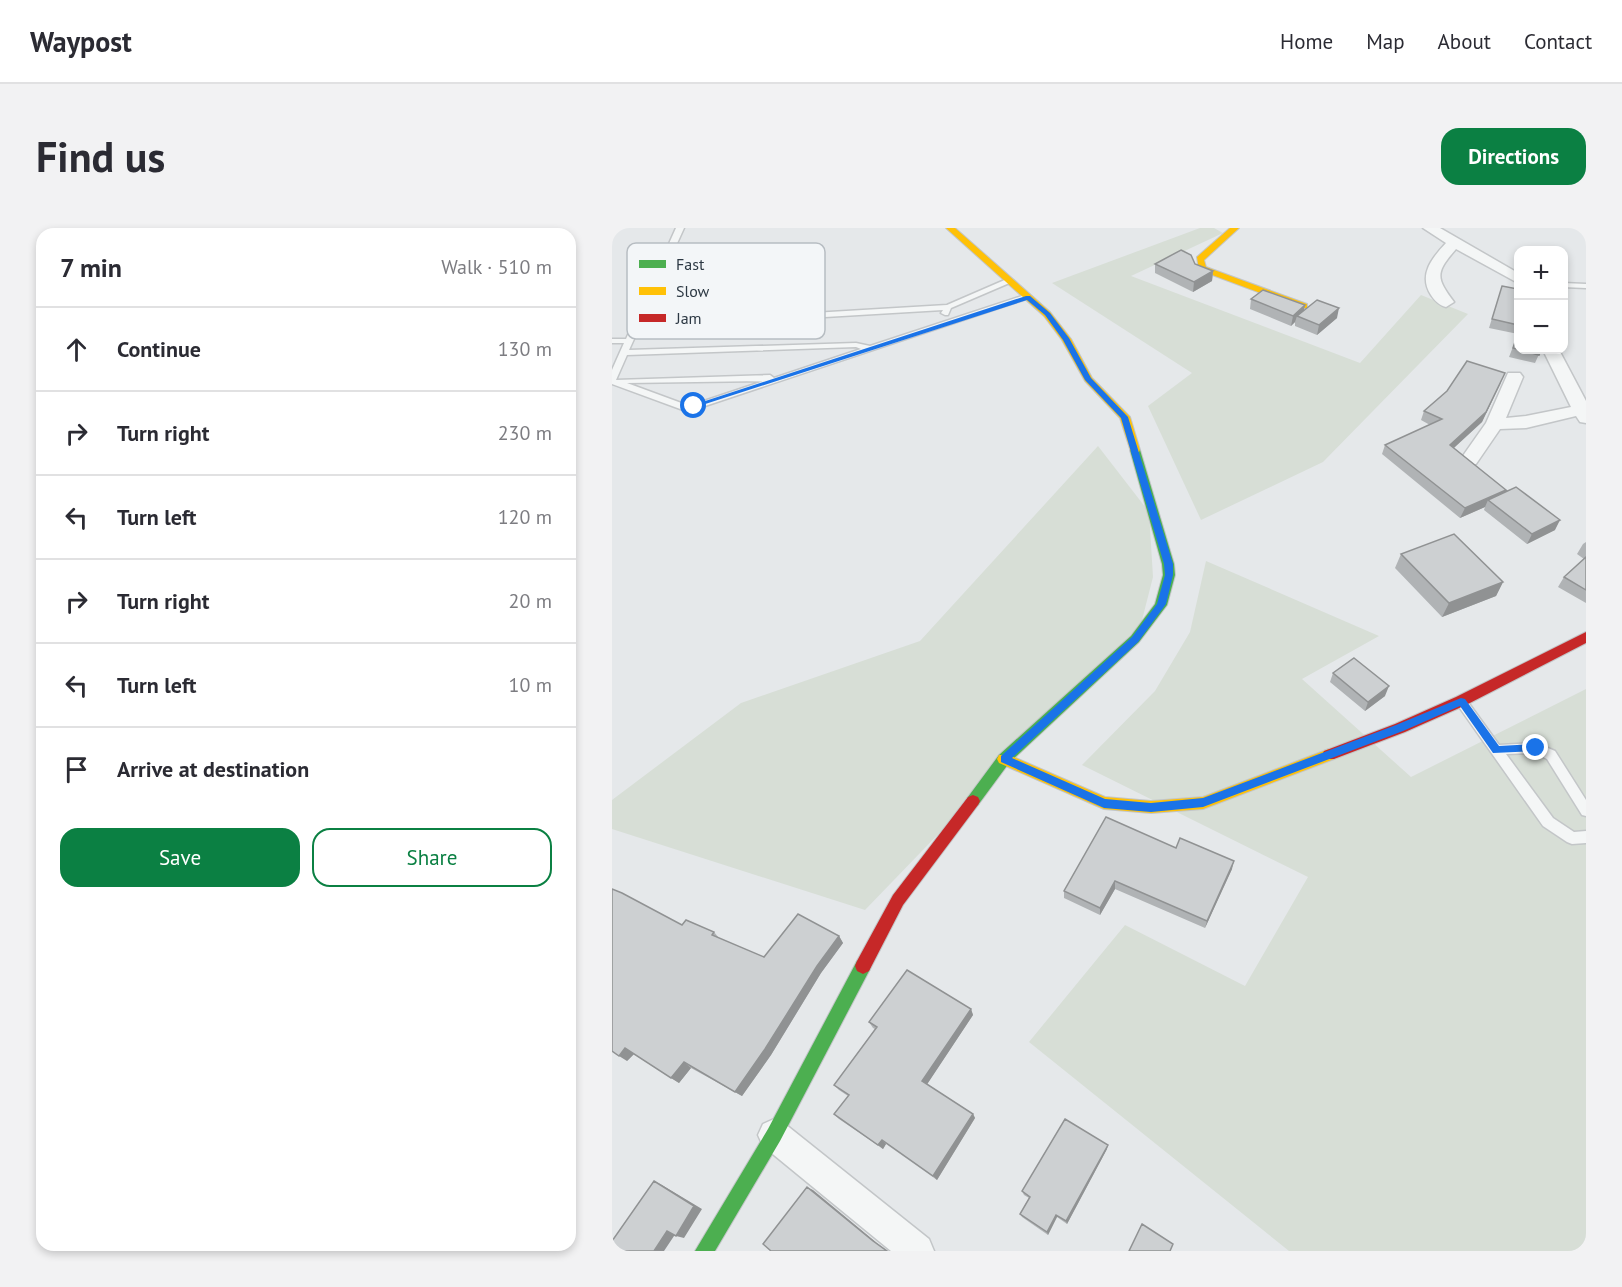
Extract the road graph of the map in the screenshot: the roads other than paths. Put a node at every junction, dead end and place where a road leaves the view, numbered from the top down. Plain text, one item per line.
1 (680, 228) edge
2 (950, 228) edge
3 (1235, 228) edge
4 (1430, 228) edge
5 (1455, 242) junction
6 (673, 243) edge
7 (1514, 277) edge
8 (1010, 281) junction
9 (1568, 285) edge
10 (1586, 286) edge
11 (1028, 297) junction
12 (1446, 302) dead end
13 (1304, 306) edge
14 (948, 307) junction
15 (825, 314) edge
16 (937, 327) junction
17 (612, 341) edge
18 (628, 341) joint
19 (871, 349) junction
20 (625, 352) junction
21 (1553, 354) edge
22 (784, 377) junction
23 (1514, 377) dead end
24 (613, 380) edge
25 (1583, 414) edge
26 (1495, 424) junction
27 (1469, 460) edge
28 (1586, 637) edge
29 (1461, 702) junction
30 (1496, 750) junction
31 (1004, 759) junction
32 (1586, 811) edge
33 (1586, 837) edge
34 (774, 1135) junction
35 (704, 1251) edge
36 (917, 1251) edge

1 - 6 lane
2 - 8 street
3 - 13 street
4 - 5 street
5 - 7 street
5 - 12 street
8 - 11 street
8 - 14 lane
9 - 10 lane
11 - 16 lane
11 - 31 street
14 - 15 lane
14 - 16 lane
16 - 19 lane
17 - 18 lane
18 - 20 lane
19 - 20 lane
19 - 22 lane
20 - 24 lane
21 - 25 street
22 - 24 lane
22 - 24 lane
23 - 26 street
25 - 26 street
26 - 27 street
28 - 29 street
29 - 30 lane
29 - 31 street
30 - 32 lane
30 - 33 lane
31 - 34 street
34 - 35 street
34 - 36 street

